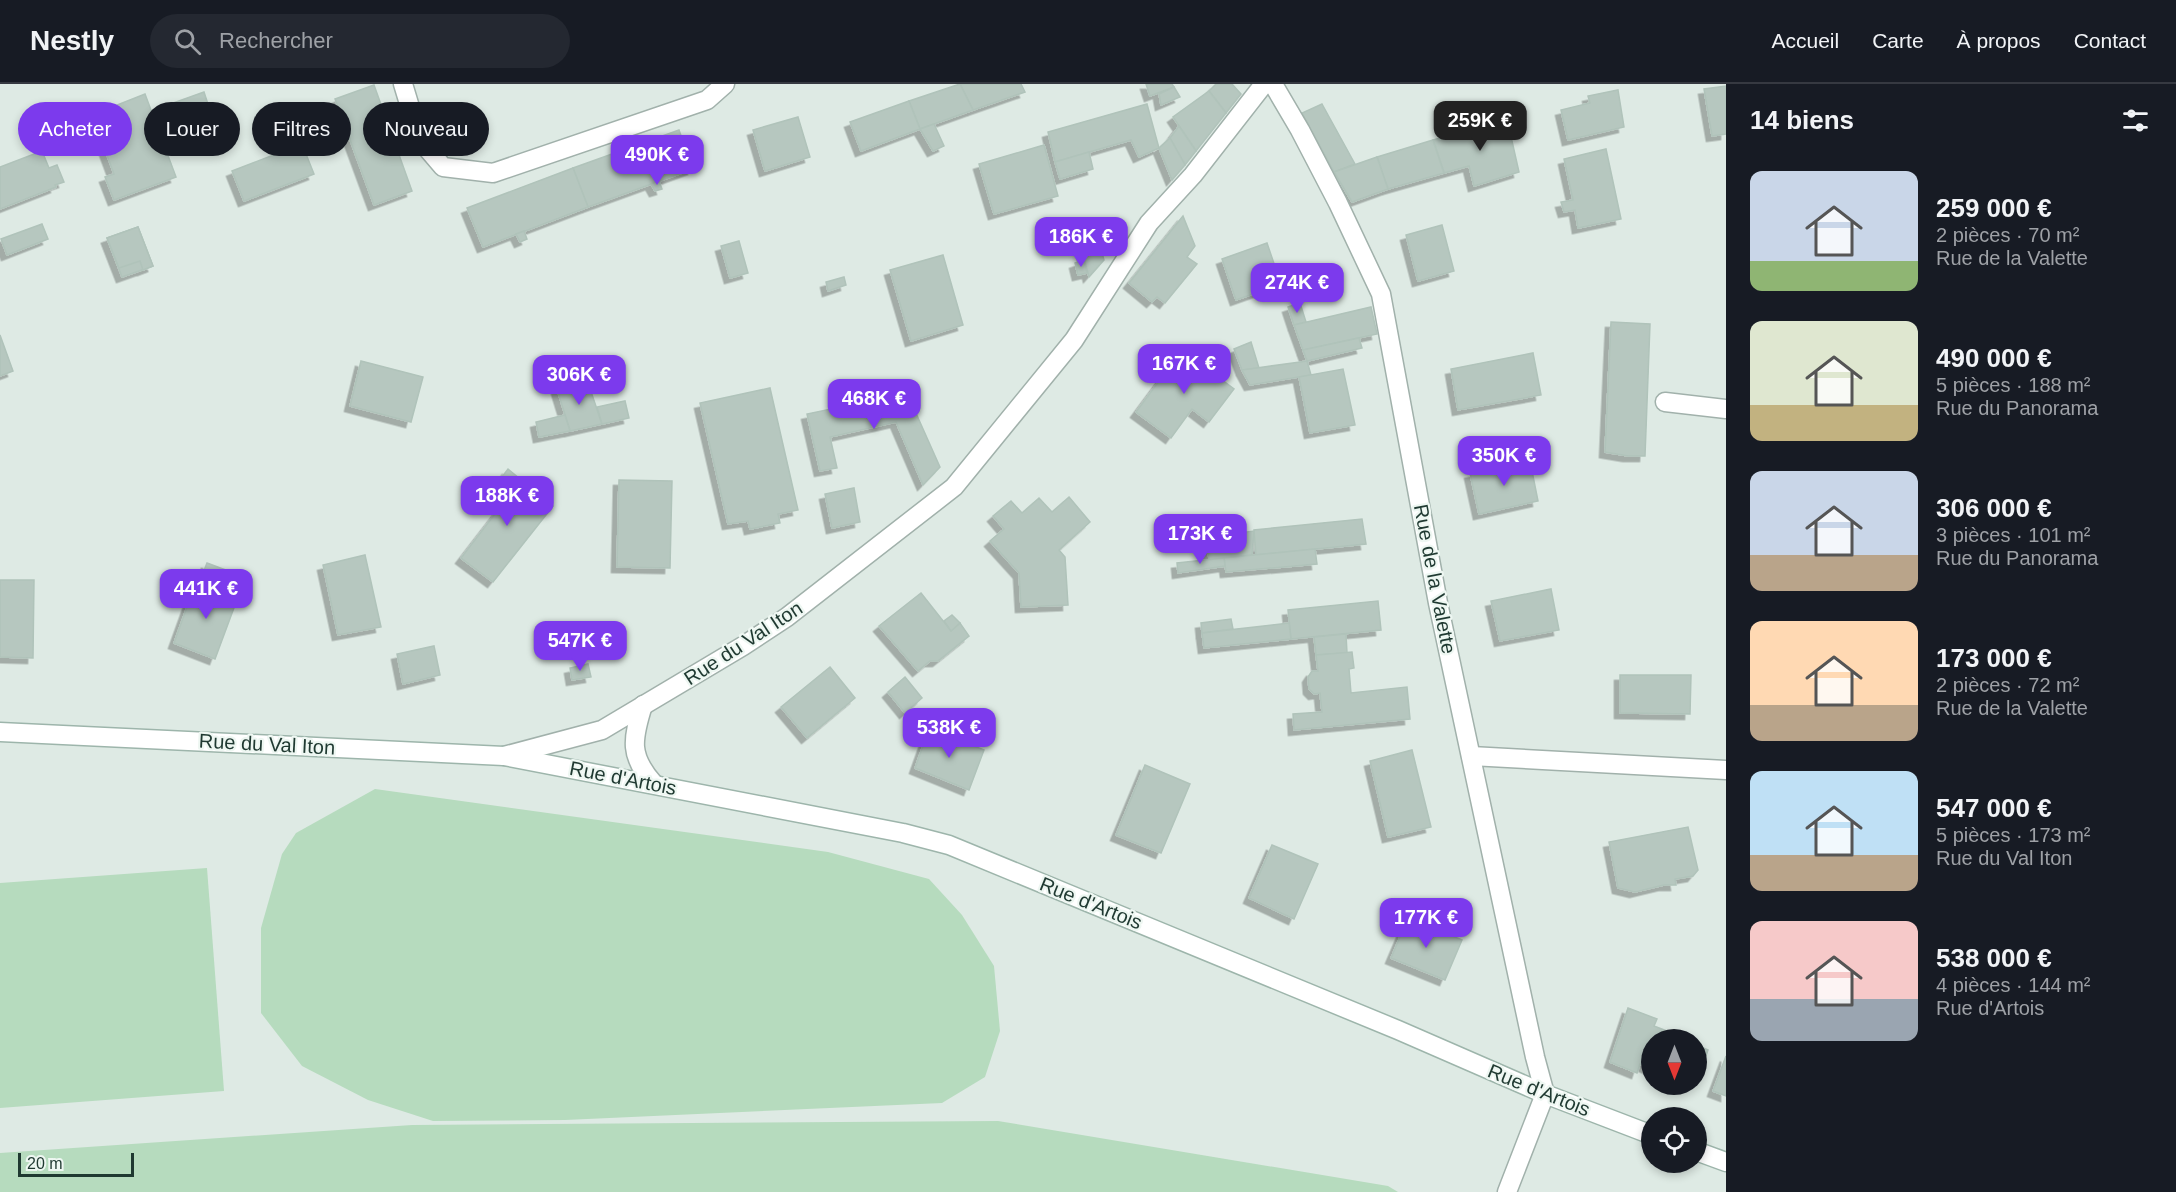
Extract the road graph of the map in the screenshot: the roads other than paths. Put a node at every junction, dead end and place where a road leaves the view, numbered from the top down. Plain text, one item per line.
1 (403, 84) edge
2 (725, 84) edge
3 (1264, 84) edge
4 (1273, 84) edge
5 (1665, 402) dead end
6 (1726, 409) edge
7 (644, 705) junction
8 (0, 732) edge
9 (504, 756) junction
10 (1471, 756) junction
11 (1726, 770) edge
12 (654, 784) junction
13 (1545, 1094) junction
14 (1641, 1131) edge
15 (1707, 1156) edge
16 (1726, 1162) edge
17 (1507, 1192) edge

1 - 2 street
3 - 7 street, Rue du Val Iton
4 - 10 street, Rue de la Valette
5 - 6 street
7 - 9 street, Rue du Val Iton
7 - 12 street
8 - 9 street, Rue du Val Iton
9 - 12 street, Rue d'Artois
10 - 11 street
10 - 13 street, Rue de la Valette
12 - 13 street, Rue d'Artois
13 - 14 street, Rue d'Artois
13 - 17 street
15 - 16 street

